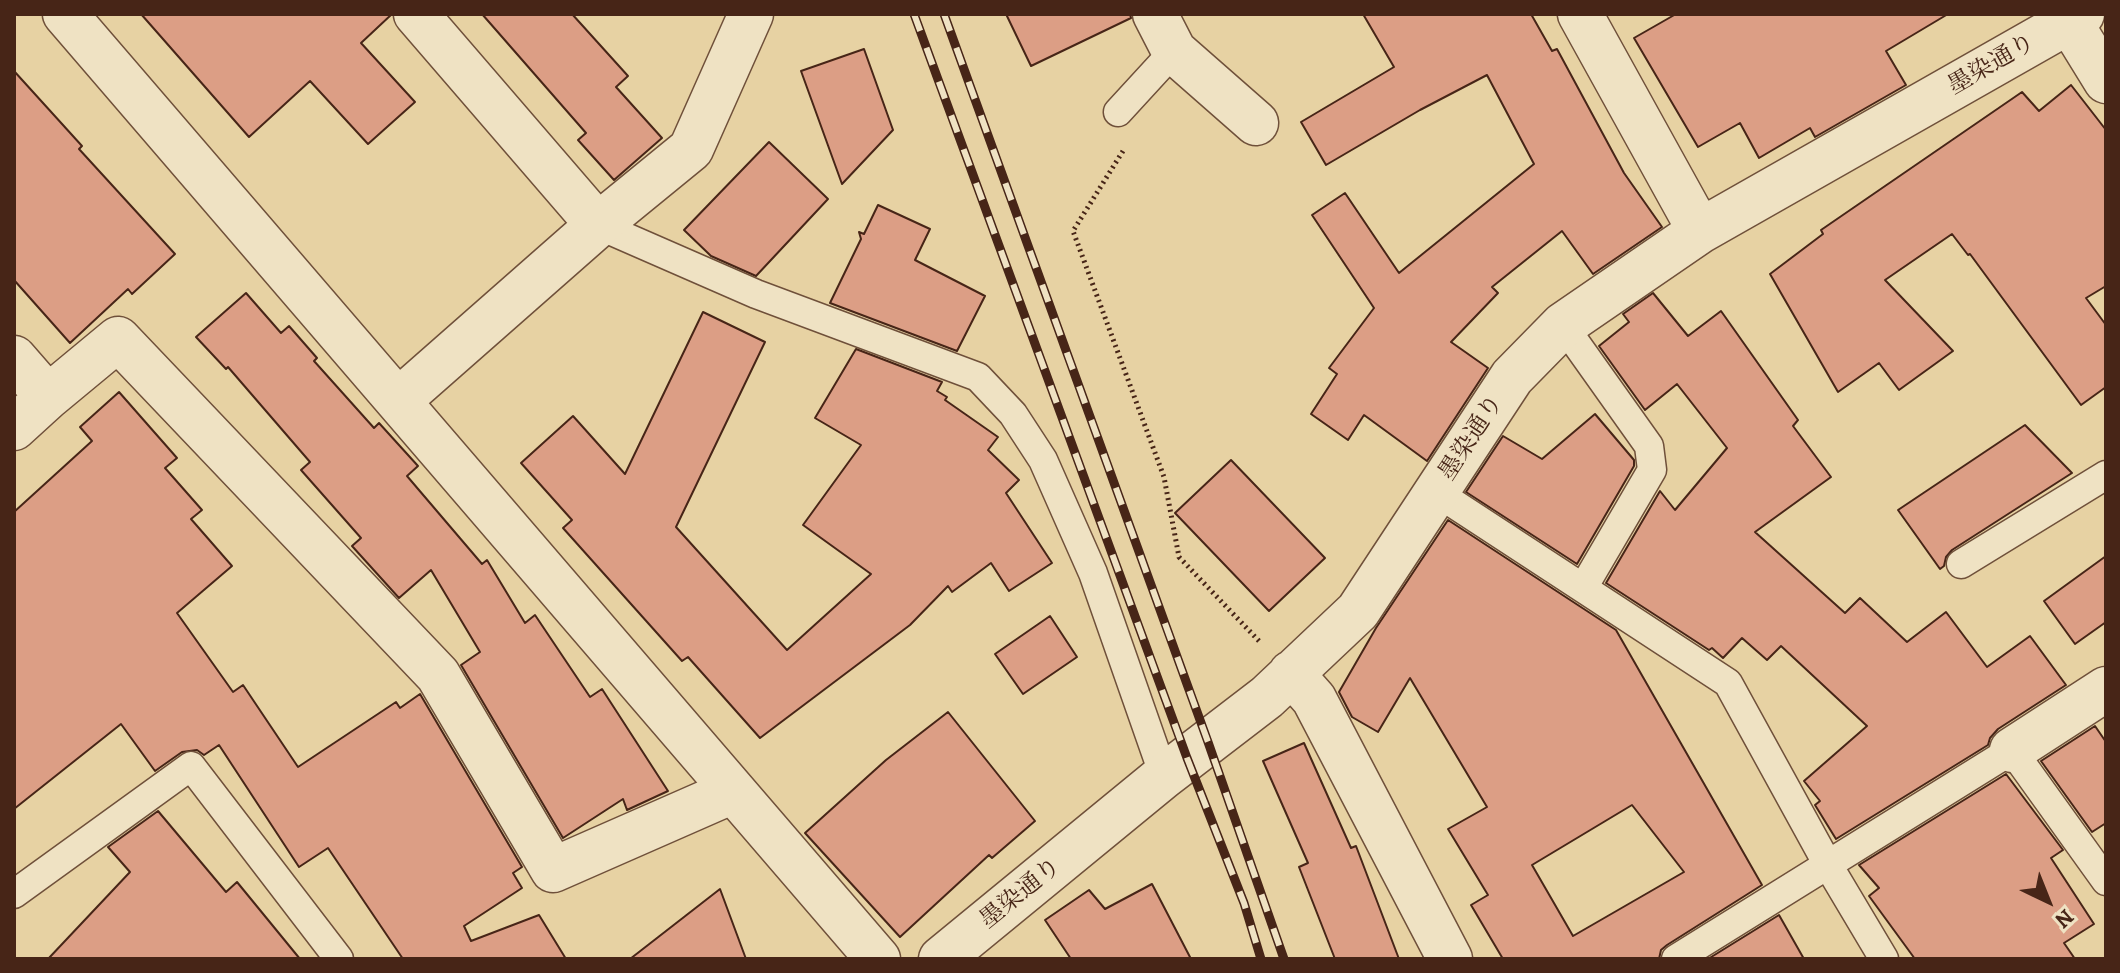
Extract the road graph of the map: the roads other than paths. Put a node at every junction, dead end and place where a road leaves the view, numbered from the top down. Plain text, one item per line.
1 (65, 14) edge
2 (416, 14) edge
3 (751, 14) edge
4 (1580, 14) edge
5 (2076, 18) edge
6 (1164, 33) edge
7 (2106, 81) edge
8 (1118, 112) road end
9 (1256, 123) dead end
10 (598, 225) junction
11 (1700, 231) junction
12 (1563, 325) junction
13 (14, 358) edge
14 (48, 397) junction
15 (398, 401) junction
16 (14, 428) edge
17 (2106, 475) edge
18 (1436, 492) junction
19 (1961, 564) dead end
20 (1583, 588) junction
21 (1291, 673) junction
22 (2106, 689) edge
23 (2012, 750) junction
24 (1164, 776) junction
25 (733, 791) junction
26 (1828, 865) junction
27 (2106, 881) edge
28 (14, 894) edge
29 (339, 959) edge
30 (878, 959) edge
31 (941, 959) edge
32 (1450, 959) edge
33 (1676, 959) edge
34 (1884, 959) edge

1 - 15 street
2 - 10 street
3 - 10 street
4 - 11 street
5 - 7 street
5 - 11 street, 墨染通り
6 - 8 lane
6 - 9 street
10 - 15 street
10 - 24 lane
11 - 12 street, 墨染通り
12 - 18 street, 墨染通り
12 - 20 lane
13 - 14 street
14 - 16 street
14 - 25 street
15 - 25 street
17 - 19 lane
18 - 20 lane
18 - 21 street, 墨染通り
20 - 26 lane
21 - 24 street, 墨染通り
21 - 32 street
22 - 23 street
23 - 26 lane
23 - 27 lane
24 - 31 street, 墨染通り
25 - 30 street
26 - 33 lane
26 - 34 lane
28 - 29 lane

